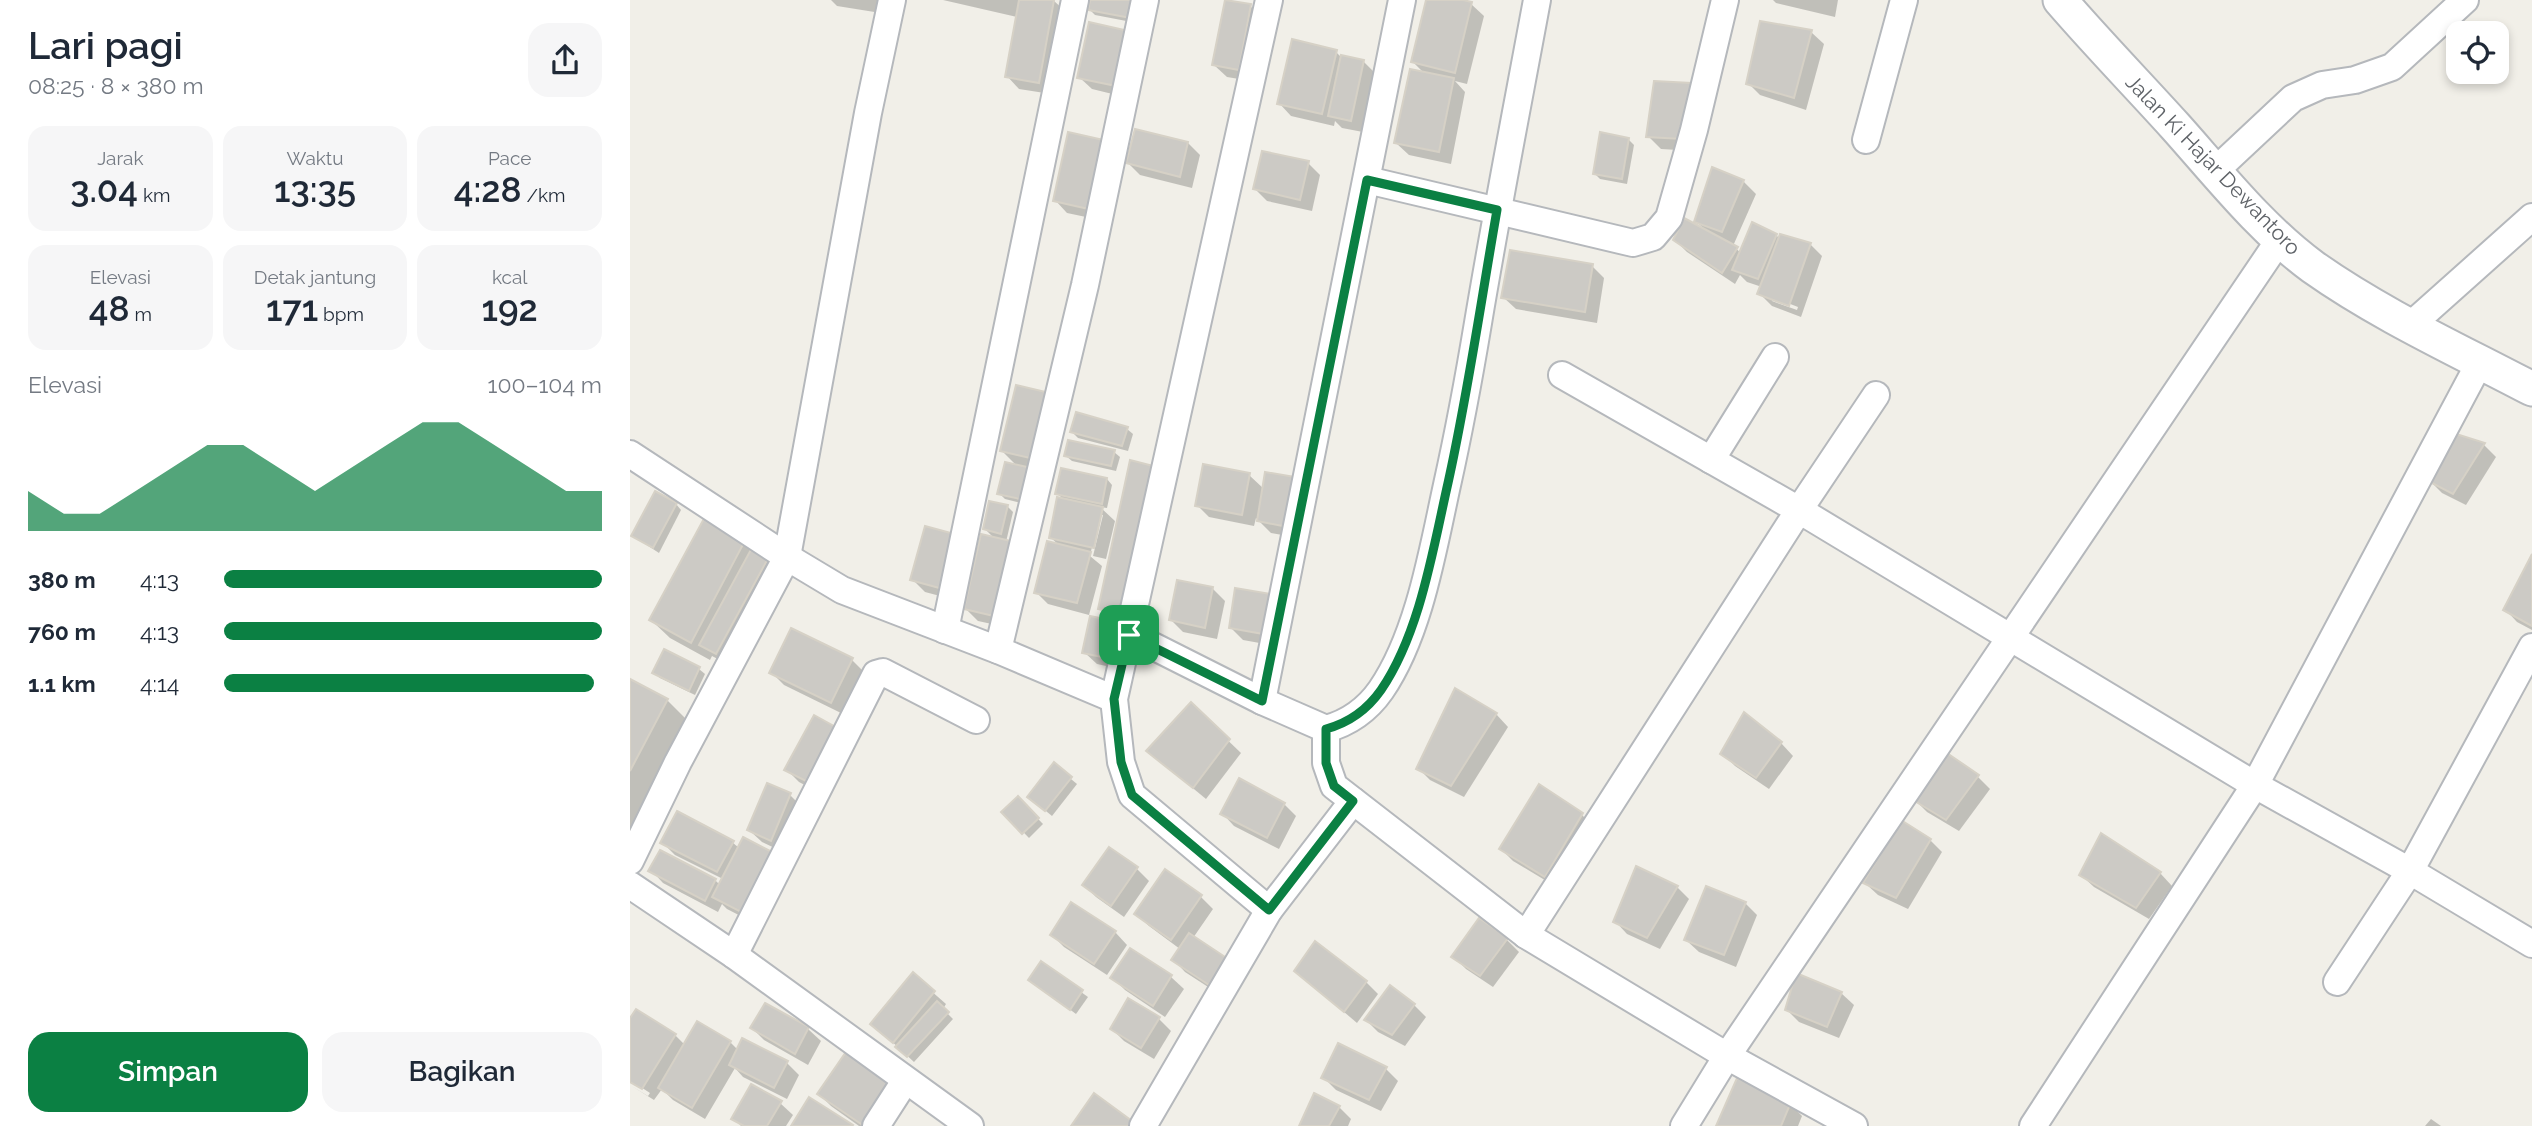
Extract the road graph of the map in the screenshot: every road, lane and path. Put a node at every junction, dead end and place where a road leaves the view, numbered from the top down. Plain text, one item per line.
1 (892, 0) edge
2 (1075, 0) edge
3 (1145, 0) edge
4 (1269, 0) edge
5 (1402, 0) edge
6 (1537, 0) edge
7 (1725, 0) edge
8 (1904, 0) edge
9 (2060, 0) edge
10 (2465, 0) edge
11 (1866, 140) dead end
12 (2216, 171) junction
13 (1367, 180) junction
14 (1497, 210) junction
15 (2532, 217) edge
16 (2280, 239) junction
17 (2411, 325) junction
18 (1775, 357) dead end
19 (2480, 362) junction
20 (1562, 375) dead end
21 (2532, 389) edge
22 (1876, 395) dead end
23 (630, 454) edge
24 (1711, 460) junction
25 (1799, 510) junction
26 (787, 557) junction
27 (945, 631) junction
28 (1129, 635) junction
29 (2011, 636) junction
30 (2532, 647) edge
31 (998, 650) junction
32 (1114, 699) junction
33 (1262, 701) junction
34 (976, 720) dead end
35 (1326, 729) junction
36 (2255, 785) junction
37 (1353, 801) junction
38 (630, 861) edge
39 (2410, 871) junction
40 (630, 886) edge
41 (1269, 910) junction
42 (1526, 935) junction
43 (2532, 944) edge
44 (734, 955) junction
45 (2337, 982) dead end
46 (1727, 1056) junction
47 (905, 1081) junction
48 (876, 1126) edge
49 (970, 1126) edge
50 (1143, 1126) edge
51 (1684, 1126) edge
52 (1854, 1126) edge
53 (2033, 1126) edge

1 - 26 street
2 - 27 street
3 - 31 street
4 - 28 street
5 - 13 street
6 - 14 street
7 - 14 street
8 - 11 street
9 - 12 street, Jalan Ki Hajar Dewantoro
10 - 12 street
12 - 16 street, Jalan Ki Hajar Dewantoro
13 - 14 street
13 - 33 street
14 - 35 street
15 - 17 street
16 - 17 street, Jalan Ki Hajar Dewantoro
16 - 29 street
17 - 19 street, Jalan Ki Hajar Dewantoro
18 - 24 street
19 - 21 street, Jalan Ki Hajar Dewantoro
19 - 36 street
20 - 24 street
22 - 25 street
23 - 26 street
24 - 25 street
25 - 29 street
25 - 42 street
26 - 27 street
26 - 38 street
27 - 31 street
28 - 32 street
28 - 33 street
29 - 36 street
29 - 46 street
30 - 39 street
31 - 32 street
32 - 41 street
33 - 35 street
34 - 44 street
35 - 37 street
36 - 39 street
36 - 53 street
37 - 41 street
37 - 42 street
39 - 43 street
39 - 45 street
40 - 44 street
41 - 50 street
42 - 46 street
44 - 47 street
46 - 51 street
46 - 52 street
47 - 48 street
47 - 49 street

